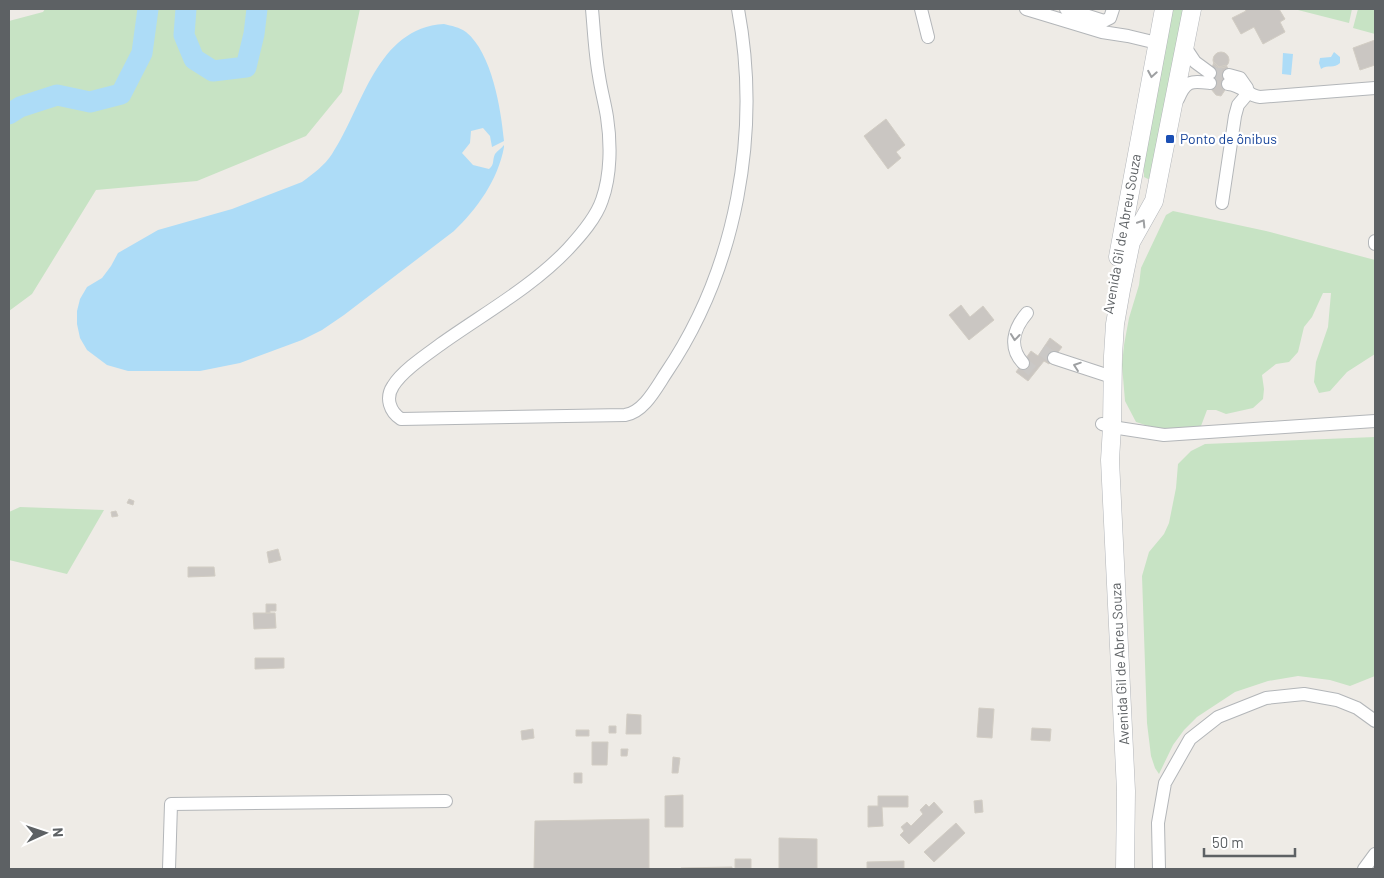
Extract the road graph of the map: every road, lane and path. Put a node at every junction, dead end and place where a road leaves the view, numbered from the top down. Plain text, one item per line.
1 (592, 9) edge
2 (738, 9) edge
3 (921, 9) edge
4 (1026, 9) edge
5 (1066, 9) edge
6 (1113, 9) edge
7 (1164, 9) edge
8 (1192, 9) edge
9 (928, 37) dead end
10 (1157, 43) junction
11 (1185, 47) junction
12 (1229, 79) tunnel mouth
13 (1375, 88) edge
14 (1249, 92) junction
15 (1173, 110) junction
16 (1138, 150) junction
17 (1158, 184) junction
18 (1222, 203) dead end
19 (1027, 313) dead end
20 (1054, 358) tunnel mouth
21 (1023, 363) tunnel mouth
22 (1106, 376) junction
23 (1375, 422) edge
24 (1107, 426) junction
25 (1375, 721) edge
26 (446, 801) dead end
27 (1375, 854) edge
28 (169, 869) edge
29 (1125, 869) edge
30 (1159, 869) edge
31 (1364, 869) edge

1 - 2 street
3 - 9 street
4 - 10 street
5 - 6 street
7 - 10 street, Avenida Gil de Abreu Souza
8 - 11 street, Avenida Gil de Abreu Souza
10 -> 16 street, Avenida Gil de Abreu Souza
11 - 15 street, Avenida Gil de Abreu Souza
11 - 15 street
12 - 14 street
13 - 14 street
14 - 18 street
15 - 17 street, Avenida Gil de Abreu Souza
16 - 17 street
16 - 22 street, Avenida Gil de Abreu Souza
22 -> 17 street, Avenida Gil de Abreu Souza
19 -> 21 street
22 -> 20 street
22 - 24 street, Avenida Gil de Abreu Souza
23 - 24 street
24 - 29 street, Avenida Gil de Abreu Souza
25 - 30 street
26 - 28 street
27 - 31 street

